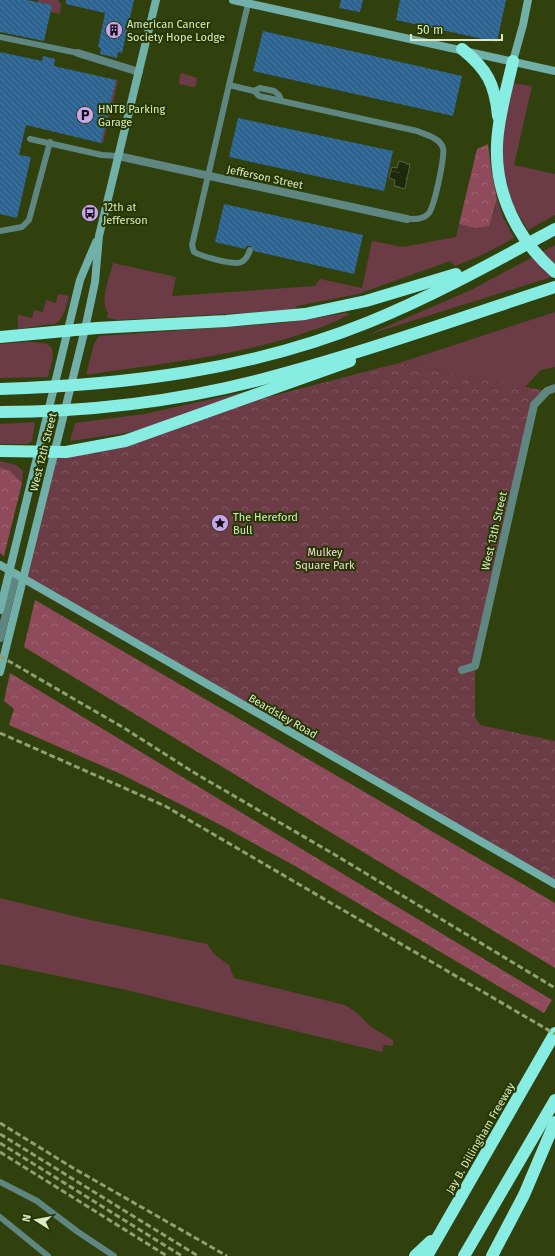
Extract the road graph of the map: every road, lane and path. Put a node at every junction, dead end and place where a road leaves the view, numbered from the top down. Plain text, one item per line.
1 (156, 0) edge
2 (233, 0) edge
3 (528, 0) edge
4 (248, 4) junction
5 (0, 37) edge
6 (462, 49) junction
7 (78, 53) joint
8 (513, 61) junction
9 (555, 71) edge
10 (139, 72) junction
11 (229, 85) junction
12 (30, 139) dead end
13 (50, 142) junction
14 (497, 143) junction
15 (118, 156) junction
16 (208, 175) junction
17 (407, 219) joint
18 (555, 229) edge
19 (0, 231) edge
20 (99, 236) junction
21 (250, 250) dead end
22 (490, 264) junction
23 (555, 272) edge
24 (555, 288) edge
25 (451, 321) junction
26 (84, 329) junction
27 (67, 330) junction
28 (0, 337) edge
29 (555, 388) edge
30 (0, 389) edge
31 (0, 412) edge
32 (0, 450) edge
33 (38, 452) junction
34 (54, 453) junction
35 (0, 566) edge
36 (16, 574) junction
37 (0, 610) edge
38 (0, 638) edge
39 (462, 670) dead end
40 (0, 672) edge
41 (555, 884) edge
42 (555, 1033) edge
43 (555, 1100) edge
44 (555, 1122) edge
45 (0, 1182) edge
46 (0, 1216) edge
47 (441, 1232) junction
48 (48, 1256) edge
49 (114, 1256) edge
50 (415, 1256) edge
51 (427, 1256) edge
52 (464, 1256) edge
53 (492, 1256) edge

1 - 10 main road, West 12th Street
2 - 4 main road
3 - 8 main road
4 - 6 main road
4 - 11 lane
5 - 7 lane
6 - 8 main road
6 - 14 highway
7 - 10 street
8 - 9 main road
8 - 14 highway
10 - 15 main road, West 12th Street
11 - 16 lane
11 - 17 lane
12 - 13 lane
13 - 15 lane
13 - 19 lane
14 - 23 highway
15 - 16 street, Jefferson Street
15 - 20 main road, West 12th Street
16 - 17 street, Jefferson Street
16 - 21 lane
18 - 22 highway
20 - 26 main road, West 12th Street
20 - 27 main road, West 12th Street
22 - 26 highway
22 - 30 highway
24 - 25 highway
25 - 31 highway
25 - 34 highway
26 - 27 highway
26 - 34 main road, West 12th Street
27 - 28 highway
27 - 33 main road, West 12th Street
29 - 39 street, West 13th Street
32 - 33 highway
33 - 34 highway
33 - 37 main road, West 12th Street
34 - 40 main road, West 12th Street
35 - 36 main road, Beardsley Road
36 - 38 street
36 - 41 main road, Beardsley Road
42 - 47 highway, Jay B. Dillingham Freeway
43 - 52 highway
44 - 53 highway
45 - 49 lane
46 - 48 lane
47 - 50 highway
47 - 51 highway, Jay B. Dillingham Freeway

